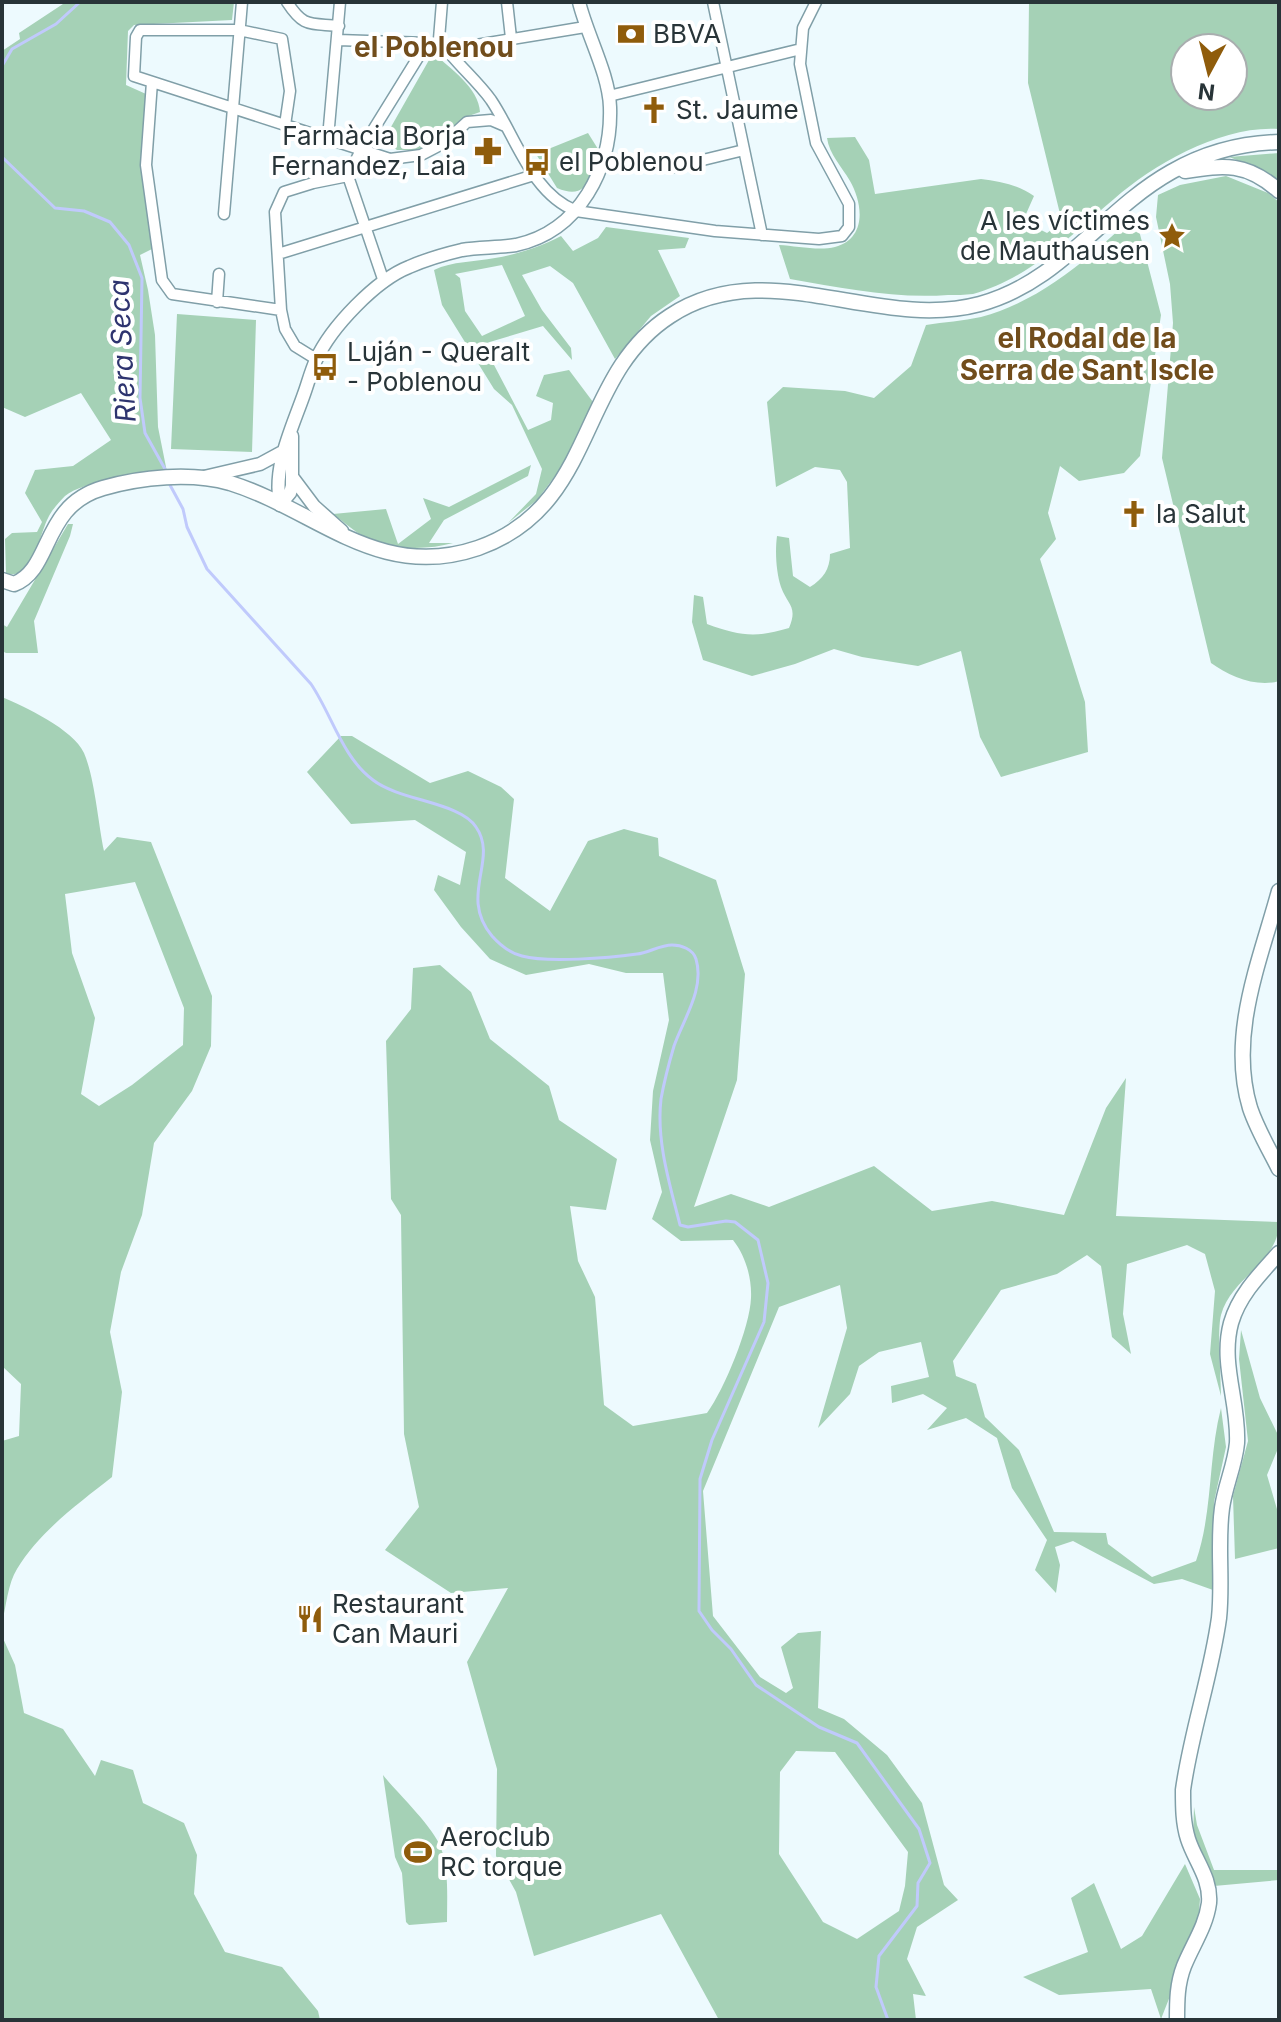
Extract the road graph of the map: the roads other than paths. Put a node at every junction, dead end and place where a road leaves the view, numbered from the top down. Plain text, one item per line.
1 (242, 2) edge
2 (287, 2) edge
3 (340, 2) edge
4 (442, 2) edge
5 (507, 2) edge
6 (579, 2) edge
7 (713, 2) edge
8 (816, 2) edge
9 (339, 26) junction
10 (585, 27) junction
11 (239, 30) junction
12 (511, 38) junction
13 (338, 40) junction
14 (801, 49) junction
15 (446, 50) junction
16 (727, 66) junction
17 (152, 82) junction
18 (609, 96) junction
19 (233, 109) junction
20 (285, 125) junction
21 (506, 127) junction
22 (328, 138) junction
23 (1279, 142) edge
24 (362, 148) junction
25 (744, 150) junction
26 (605, 159) junction
27 (1169, 173) junction
28 (534, 175) junction
29 (348, 176) junction
30 (1279, 191) edge
31 (576, 211) junction
32 (224, 214) dead end
33 (365, 227) junction
34 (762, 235) junction
35 (278, 254) junction
36 (219, 274) dead end
37 (384, 282) junction
38 (217, 302) junction
39 (281, 310) junction
40 (316, 359) junction
41 (291, 431) junction
42 (284, 451) junction
43 (201, 478) junction
44 (293, 478) junction
45 (280, 505) junction
46 (362, 545) junction
47 (2, 580) edge
48 (1279, 891) edge
49 (1279, 1169) edge
50 (1279, 1253) edge
51 (1177, 2020) edge

1 - 11 street
2 - 9 street
3 - 9 street
4 - 15 street
5 - 12 street
6 - 10 street
7 - 16 street
8 - 14 street
9 - 13 street
10 - 12 street
10 - 18 street
11 - 17 street
11 - 19 street
11 - 20 street
12 - 15 street
13 - 22 street
13 - 24 street
14 - 16 street
14 - 34 street
15 - 21 street
16 - 18 street
16 - 25 street
17 - 19 street
17 - 38 street
18 - 26 street
19 - 20 street
19 - 32 street
20 - 22 street
21 - 24 street
21 - 28 street
22 - 24 street
23 - 27 main road
24 - 29 street
25 - 26 street
25 - 34 street
26 - 31 street
27 - 30 main road
27 - 46 main road
28 - 31 street
28 - 33 street
29 - 33 street
29 - 35 street
31 - 34 street
31 - 37 street
33 - 35 street
33 - 37 street
35 - 39 street
36 - 38 street
37 - 40 street
38 - 39 street
39 - 40 street
40 - 41 street
41 - 42 street
41 - 44 street
42 - 43 street
42 - 45 street
43 - 45 main road
43 - 47 main road
44 - 45 street
44 - 46 street
45 - 46 main road
48 - 49 main road
50 - 51 main road

